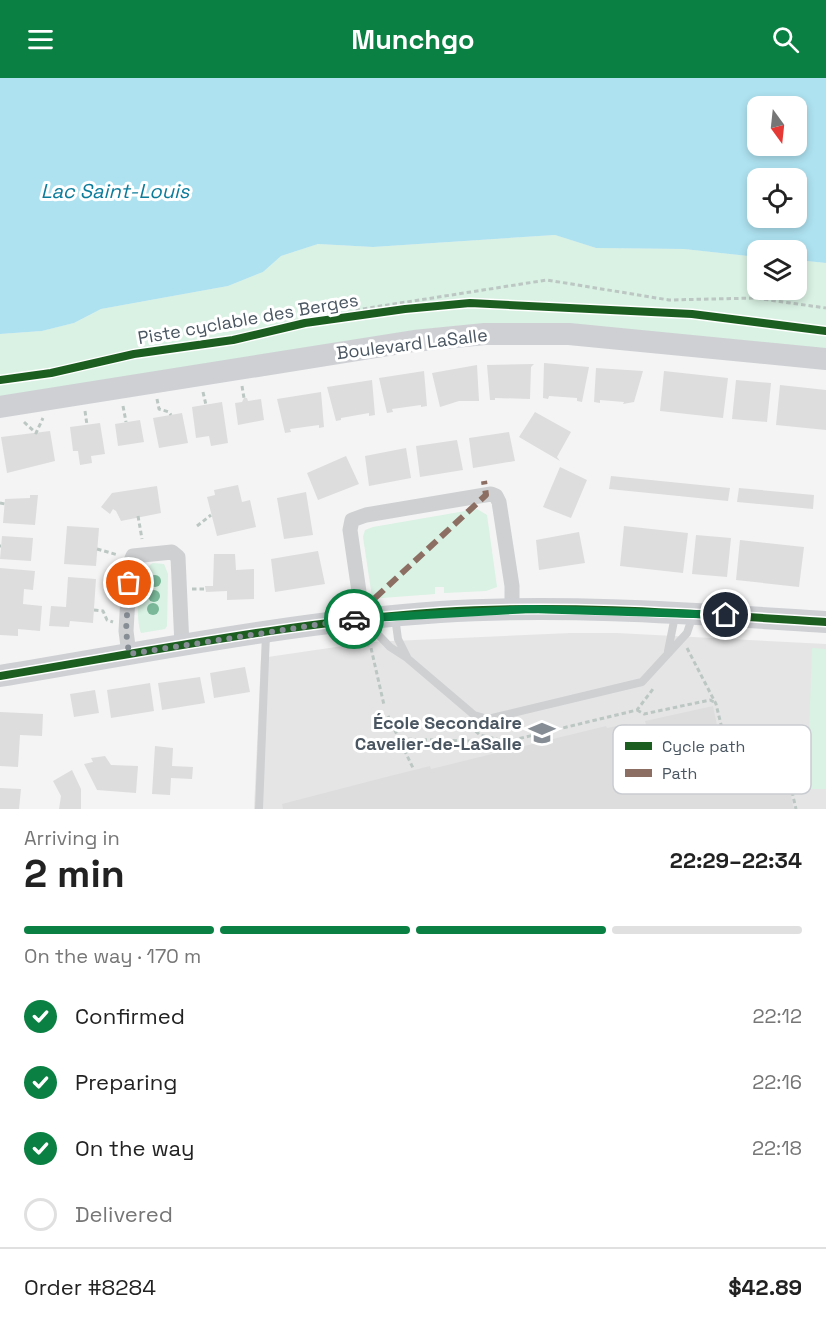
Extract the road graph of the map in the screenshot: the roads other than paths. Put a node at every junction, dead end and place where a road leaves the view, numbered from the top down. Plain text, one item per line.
1 (826, 359) edge
2 (0, 407) edge
3 (512, 609) junction
4 (684, 613) junction
5 (395, 616) junction
6 (826, 622) edge
7 (362, 628) junction
8 (266, 633) junction
9 (182, 646) junction
10 (667, 653) junction
11 (129, 654) junction
12 (407, 658) junction
13 (0, 676) edge
14 (260, 809) edge

1 - 2 main road, Boulevard LaSalle
3 - 4 main road
3 - 5 main road
3 - 7 street
4 - 6 main road
4 - 10 lane
4 - 10 lane
5 - 7 main road
5 - 12 lane
7 - 8 main road
7 - 12 lane
8 - 9 main road
8 - 14 lane
9 - 11 main road
9 - 11 street
10 - 12 lane
11 - 13 main road

